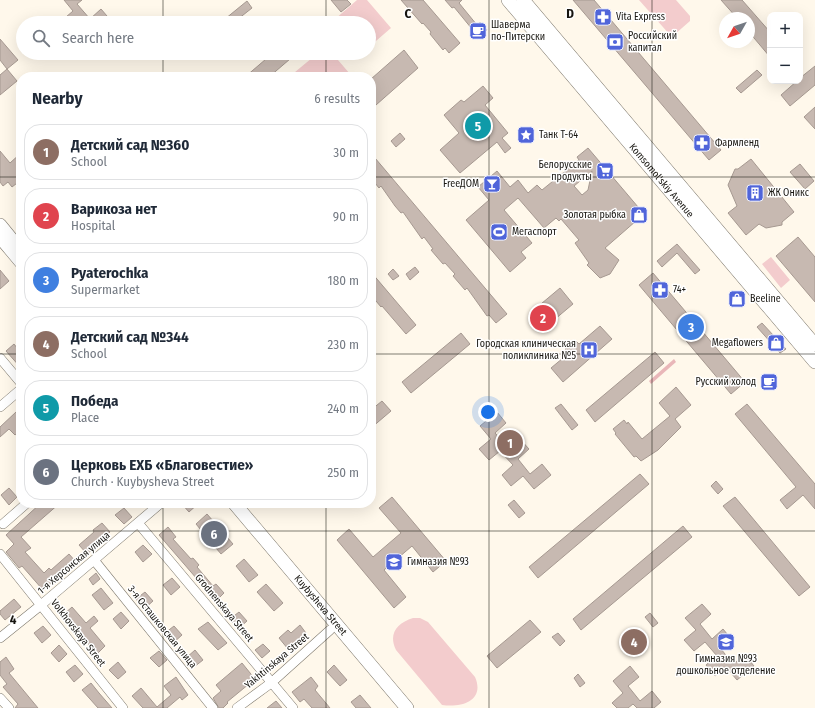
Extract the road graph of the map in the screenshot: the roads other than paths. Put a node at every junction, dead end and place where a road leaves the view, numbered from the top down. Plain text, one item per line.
1 (508, 0) edge
2 (523, 0) edge
3 (0, 225) edge
4 (0, 237) edge
5 (16, 244) edge
6 (16, 256) edge
7 (815, 345) edge
8 (0, 358) edge
9 (815, 362) edge
10 (16, 377) edge
11 (16, 393) edge
12 (0, 407) edge
13 (21, 508) edge
14 (155, 508) edge
15 (228, 508) edge
16 (237, 508) edge
17 (138, 523) junction
18 (3, 524) dead end
19 (257, 537) junction
20 (0, 554) edge
21 (94, 560) junction
22 (41, 605) junction
23 (333, 627) junction
24 (0, 638) edge
25 (271, 683) junction
26 (0, 698) edge
27 (9, 708) edge
28 (123, 708) edge
29 (213, 708) edge
30 (237, 708) edge
31 (293, 708) edge
32 (396, 708) edge
33 (407, 708) edge

1 - 9 main road, Komsomol'skiy Avenue
2 - 7 main road, Komsomol'skiy Avenue
3 - 5 main road
4 - 6 main road
8 - 10 street
11 - 12 street
13 - 18 street
14 - 17 street, 1-я Херсонская улица
15 - 19 main road, Kuybysheva Street
16 - 19 main road, Kuybysheva Street
17 - 21 street, 1-я Херсонская улица
17 - 25 street, Grodnenskaya Street
19 - 23 main road, Kuybysheva Street
20 - 22 street, Volkhovskaya Street
21 - 22 street, 1-я Херсонская улица
21 - 29 street, 3-я Осташковская улица
22 - 24 street, 1-я Херсонская улица
22 - 28 street, Volkhovskaya Street
23 - 25 street, Yakhtinskaya Street
23 - 32 main road, Kuybysheva Street
23 - 33 main road, Kuybysheva Street
25 - 30 street, Yakhtinskaya Street
25 - 31 street, Grodnenskaya Street
26 - 27 street

